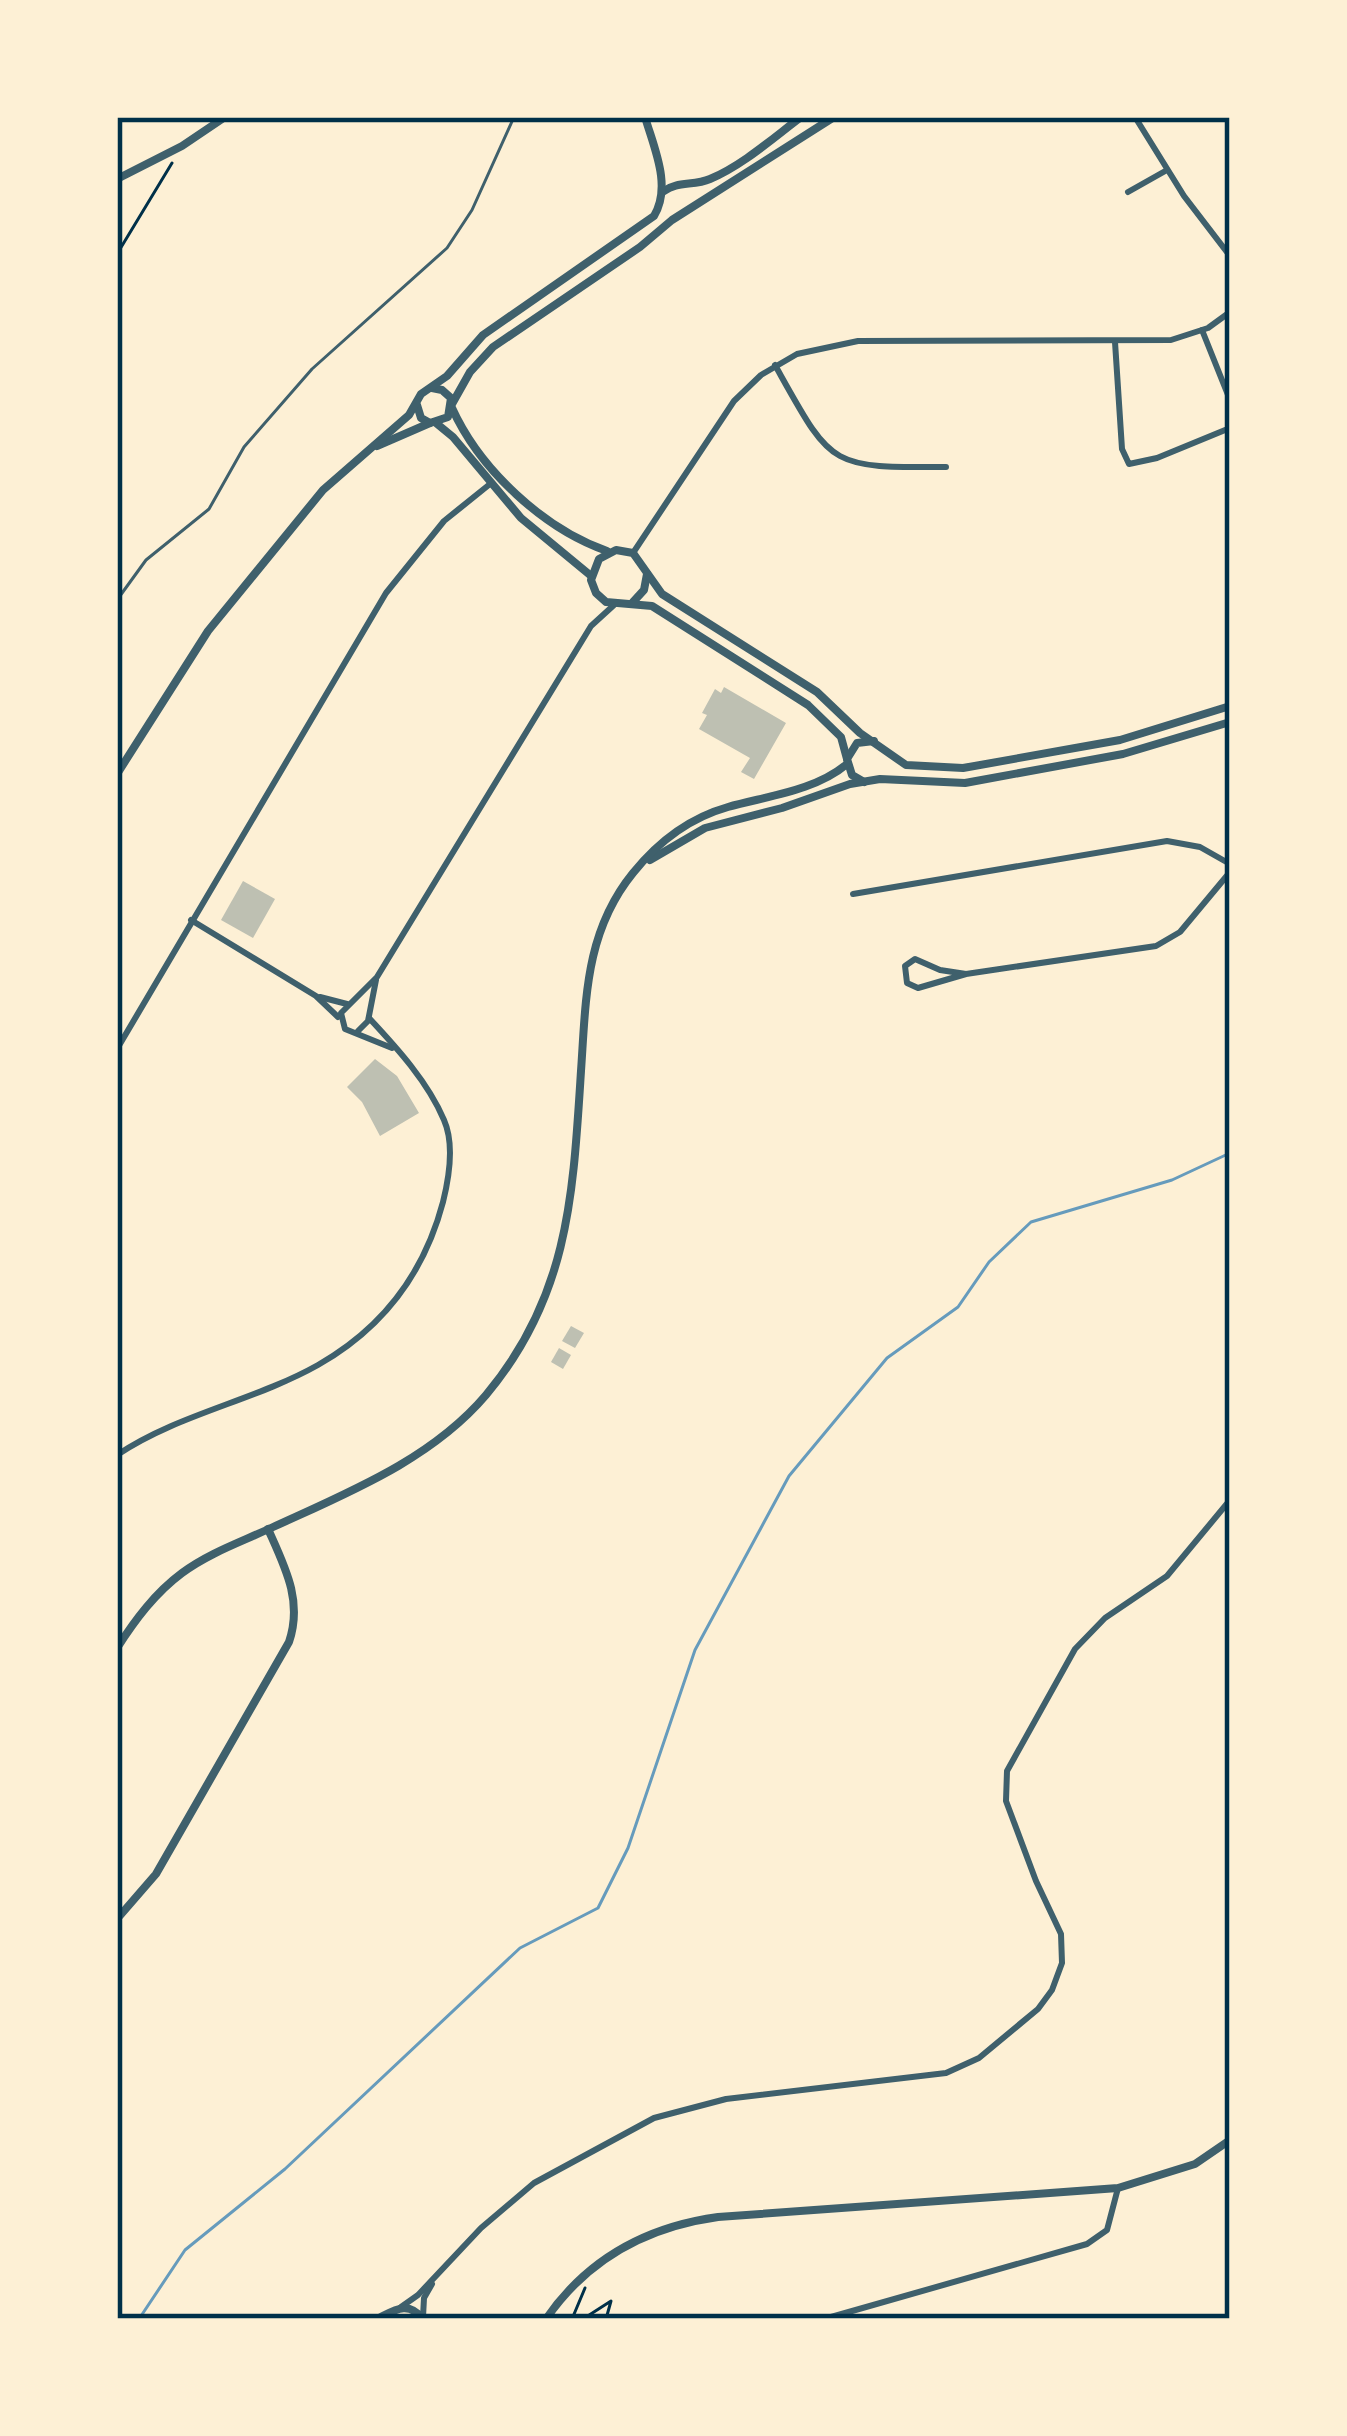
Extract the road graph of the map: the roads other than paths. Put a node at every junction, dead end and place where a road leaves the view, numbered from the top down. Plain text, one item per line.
1 (225, 117) edge
2 (514, 117) edge
3 (645, 117) edge
4 (801, 117) edge
5 (834, 117) edge
6 (1135, 117) edge
7 (656, 153) junction
8 (1167, 170) junction
9 (117, 179) edge
10 (680, 185) junction
11 (1128, 192) dead end
12 (662, 197) junction
13 (689, 210) junction
14 (678, 216) junction
15 (1230, 256) edge
16 (1230, 312) edge
17 (1202, 330) junction
18 (1115, 342) junction
19 (775, 365) junction
20 (431, 388) junction
21 (1230, 400) edge
22 (416, 404) junction
23 (452, 406) junction
24 (433, 423) junction
25 (1230, 428) edge
26 (350, 463) junction
27 (946, 467) dead end
28 (490, 484) junction
29 (608, 552) junction
30 (633, 553) junction
31 (646, 572) junction
32 (591, 577) junction
33 (597, 595) junction
34 (117, 600) edge
35 (627, 604) junction
36 (614, 605) junction
37 (591, 626) junction
38 (1230, 706) edge
39 (1230, 722) edge
40 (875, 741) junction
41 (888, 754) junction
42 (847, 762) junction
43 (117, 773) edge
44 (880, 779) junction
45 (867, 783) junction
46 (1230, 868) edge
47 (632, 874) junction
48 (854, 894) dead end
49 (191, 920) junction
50 (930, 966) junction
51 (966, 974) junction
52 (377, 977) junction
53 (929, 982) junction
54 (316, 996) junction
55 (351, 1004) junction
56 (368, 1016) junction
57 (341, 1022) junction
58 (358, 1031) junction
59 (117, 1049) edge
60 (396, 1050) junction
61 (117, 1455) edge
62 (1230, 1499) edge
63 (268, 1529) junction
64 (117, 1648) edge
65 (117, 1919) edge
66 (1230, 2140) edge
67 (1118, 2188) junction
68 (436, 2276) junction
69 (401, 2307) junction
70 (383, 2317) edge
71 (423, 2319) edge
72 (546, 2319) edge
73 (824, 2319) edge

1 - 9 street
2 - 34 lane
3 - 7 street
4 - 10 street
5 - 13 street
6 - 8 street
7 - 10 street
7 - 12 street
8 - 11 street
8 - 15 street
10 - 12 street
10 - 13 street
12 - 14 street
12 - 20 street
13 - 14 street
14 - 23 street
16 - 17 street
17 - 18 street
17 - 21 street
18 - 19 street
18 - 25 street
19 - 27 street
19 - 30 street
20 - 22 street
20 - 23 street
22 - 24 street
22 - 26 street
23 - 24 street
23 - 29 street
24 - 26 street
24 - 28 street
26 - 43 street
28 - 32 street
28 - 49 street
29 - 30 street
29 - 32 street
30 - 31 street
31 - 35 street
31 - 40 street
32 - 33 street
33 - 36 street
33 - 37 street
35 - 36 street
35 - 42 street
36 - 37 street
37 - 52 street
38 - 41 street
39 - 44 street
40 - 41 street
40 - 42 street
41 - 44 street
42 - 45 street
42 - 47 street
44 - 45 street
45 - 47 street
46 - 48 street
46 - 51 street
47 - 63 street
49 - 54 street
49 - 59 street
50 - 51 street
50 - 53 street
50 - 53 street
51 - 53 street
52 - 55 street
52 - 56 street
54 - 55 street
54 - 57 street
55 - 56 street
55 - 57 street
56 - 58 street
56 - 60 street
57 - 58 street
58 - 60 street
60 - 61 street
62 - 68 street
63 - 64 street
63 - 65 street
66 - 67 street
67 - 72 street
67 - 73 street
68 - 69 street
68 - 71 street
69 - 70 street
69 - 71 street

